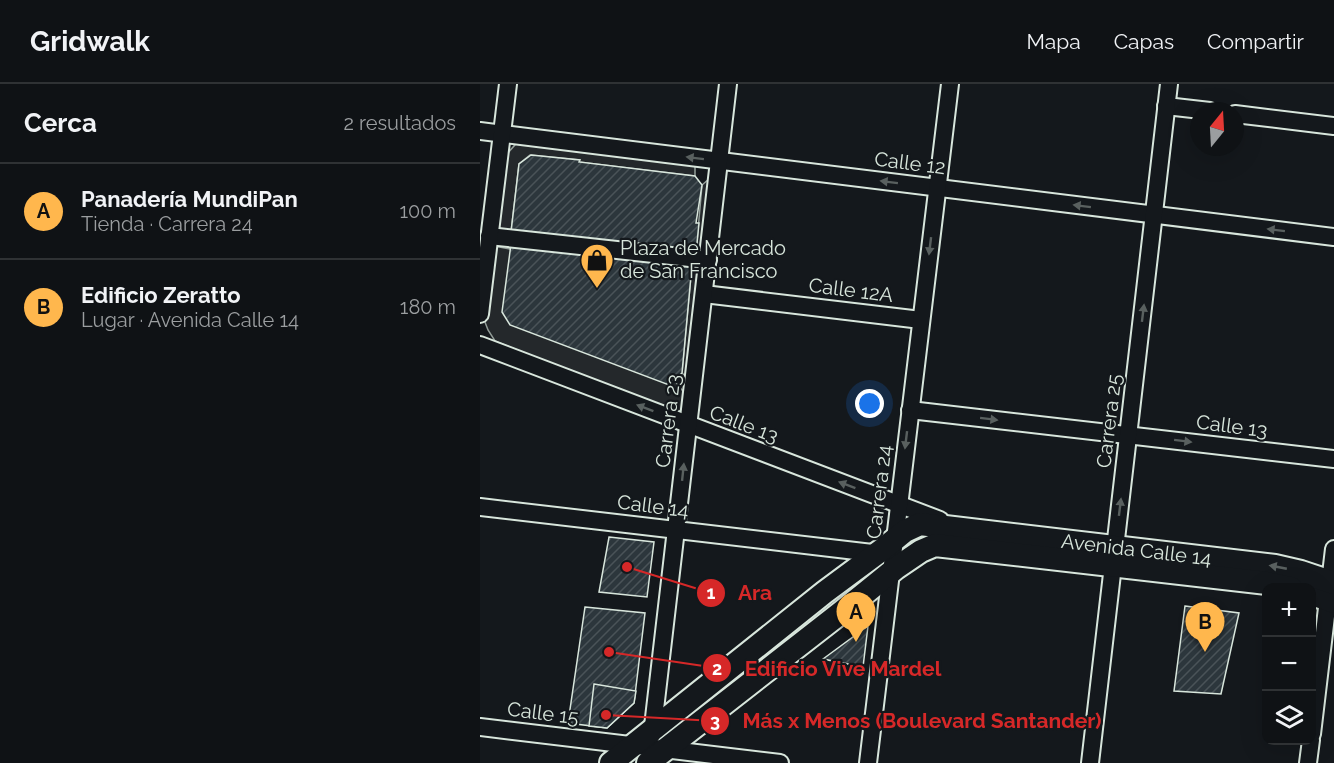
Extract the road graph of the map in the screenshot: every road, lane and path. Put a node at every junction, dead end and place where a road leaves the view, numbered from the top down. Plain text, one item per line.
1 (508, 84) edge
2 (728, 84) edge
3 (950, 84) edge
4 (1169, 84) edge
5 (1166, 106) junction
6 (1190, 109) edge
7 (1244, 115) edge
8 (1334, 126) edge
9 (480, 131) edge
10 (502, 134) junction
11 (720, 161) junction
12 (937, 188) junction
13 (1154, 215) junction
14 (489, 237) junction
15 (1334, 237) edge
16 (708, 260) junction
17 (704, 294) junction
18 (480, 314) edge
19 (921, 320) junction
20 (480, 345) edge
21 (910, 410) junction
22 (689, 425) junction
23 (1129, 435) junction
24 (1334, 459) edge
25 (899, 505) junction
26 (480, 507) edge
27 (677, 530) junction
28 (944, 533) junction
29 (821, 547) junction
30 (1334, 549) edge
31 (893, 556) junction
32 (1115, 556) junction
33 (1267, 583) edge
34 (832, 586) junction
35 (1327, 592) edge
36 (1316, 691) edge
37 (480, 727) edge
38 (1310, 745) edge
39 (650, 752) edge
40 (611, 763) edge
41 (780, 763) edge
42 (868, 763) edge
43 (1090, 763) edge
44 (1308, 763) edge

1 - 10 street
2 - 11 street, Carrera 23
3 - 12 street, Carrera 24
4 - 5 street, Carrera 25
5 - 6 street
5 - 13 street, Carrera 25
7 - 8 street
9 - 10 street, Calle 12
11 -> 10 street, Calle 12
10 - 14 street
12 -> 11 street, Calle 12
11 - 16 street, Carrera 23
13 -> 12 street, Calle 12
12 -> 19 street, Carrera 24
15 -> 13 street, Calle 12
23 -> 13 street, Carrera 25
14 - 16 street
14 - 18 street
16 - 17 street, Carrera 23
17 - 19 street, Calle 12A
17 - 22 street, Carrera 23
19 - 21 street, Carrera 24
22 -> 20 street, Calle 13
21 -> 23 street, Calle 13
21 -> 25 street, Carrera 24
25 -> 22 street, Calle 13
27 -> 22 street, Carrera 23
23 -> 24 street, Calle 13
32 -> 23 street, Carrera 25
25 - 28 street, Calle 13
25 - 31 street, Carrera 24
26 - 27 street, Calle 14
27 - 29 street, Calle 14
27 - 39 street, Carrera 23
28 - 31 main road
28 - 32 main road, Avenida Calle 14
28 - 32 main road, Avenida Calle 14
29 - 31 street, Calle 14
29 - 34 street
30 - 35 street
31 - 34 main road
31 - 39 main road
31 - 42 street, Carrera 24
32 - 33 main road, Avenida Calle 14
35 -> 32 main road, Avenida Calle 14
32 - 43 street, Carrera 25
34 - 39 main road
35 - 36 street
37 - 39 street, Calle 15
38 - 44 street
39 - 40 main road
39 - 41 street, Calle 15

